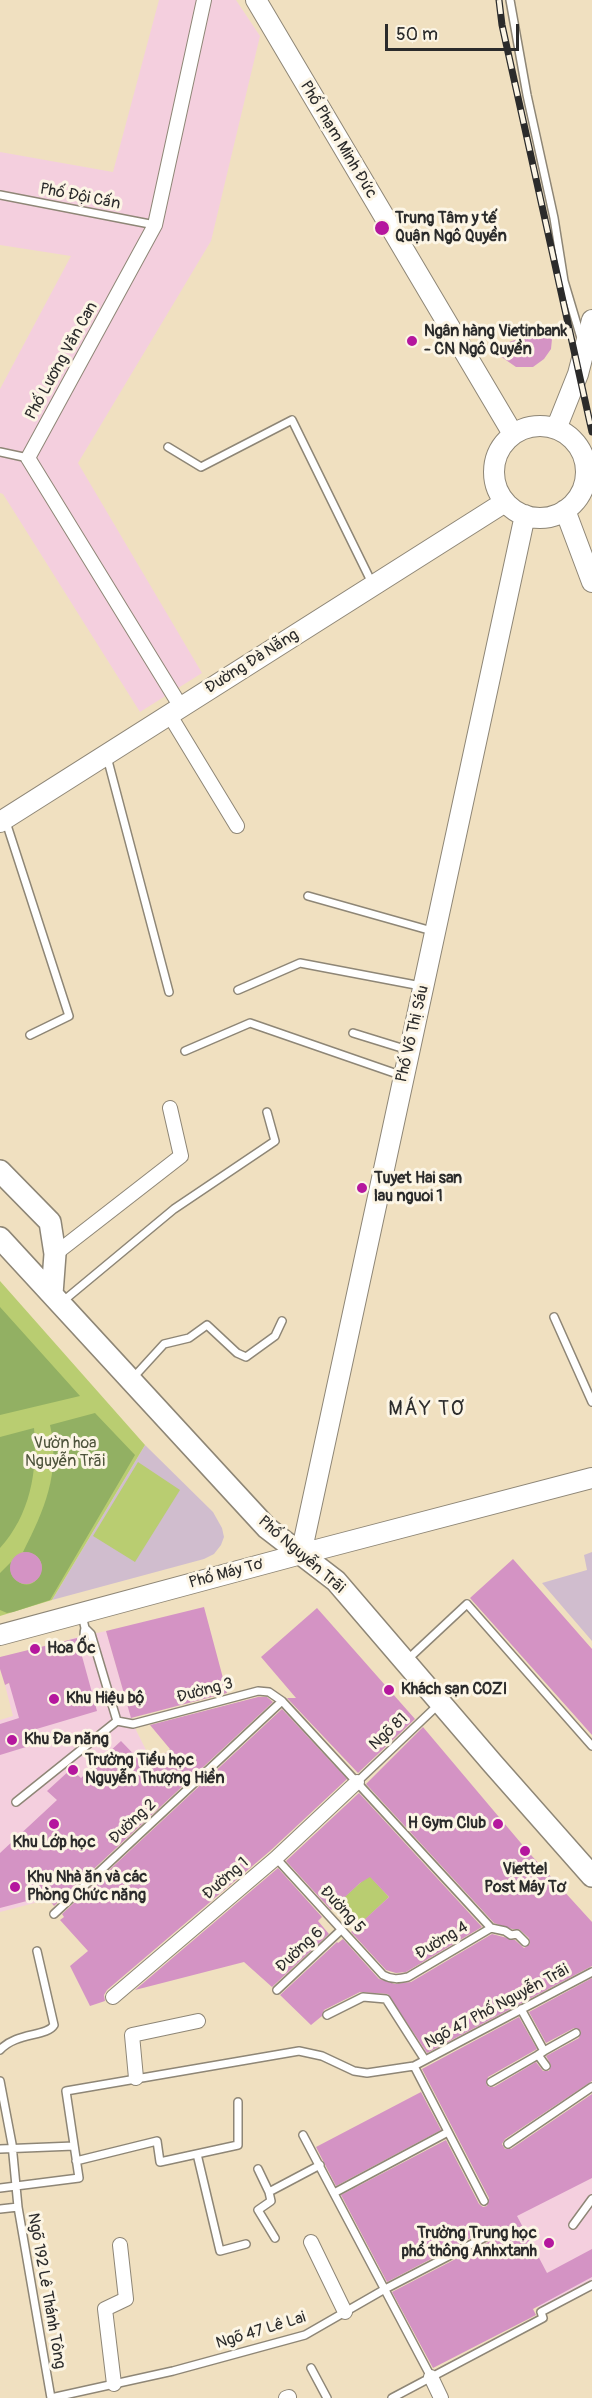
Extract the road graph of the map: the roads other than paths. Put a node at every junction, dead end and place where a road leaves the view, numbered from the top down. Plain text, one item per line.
1 (204, 0) edge
2 (256, 0) edge
3 (510, 0) edge
4 (0, 195) edge
5 (155, 225) junction
6 (592, 320) edge
7 (584, 349) junction
8 (556, 429) junction
9 (513, 434) junction
10 (586, 446) edge
11 (168, 447) dead end
12 (0, 452) edge
13 (28, 458) junction
14 (505, 502) junction
15 (565, 510) junction
16 (525, 515) junction
17 (592, 582) edge
18 (373, 585) junction
19 (175, 710) junction
20 (106, 755) junction
21 (3, 821) edge
22 (237, 826) dead end
23 (308, 896) dead end
24 (435, 932) junction
25 (423, 987) junction
26 (238, 990) dead end
27 (169, 992) dead end
28 (353, 1033) dead end
29 (30, 1035) dead end
30 (185, 1051) dead end
31 (410, 1051) junction
32 (403, 1076) junction
33 (170, 1107) dead end
34 (267, 1112) dead end
35 (0, 1171) edge
36 (0, 1238) edge
37 (55, 1254) junction
38 (56, 1299) junction
39 (554, 1317) dead end
40 (282, 1321) dead end
41 (130, 1380) junction
42 (592, 1402) edge
43 (592, 1478) edge
44 (301, 1554) junction
45 (83, 1621) junction
46 (0, 1635) edge
47 (405, 1662) junction
48 (282, 1701) junction
49 (440, 1702) junction
50 (117, 1721) junction
51 (592, 1746) edge
52 (357, 1782) junction
53 (16, 1802) dead end
54 (276, 1858) junction
55 (592, 1875) edge
56 (54, 1914) dead end
57 (491, 1928) junction
58 (341, 1930) junction
59 (525, 1942) dead end
60 (37, 1952) dead end
61 (592, 1972) edge
62 (389, 1978) joint
63 (277, 1990) dead end
64 (113, 1997) dead end
65 (520, 2009) junction
66 (327, 2015) dead end
67 (198, 2020) dead end
68 (576, 2033) dead end
69 (0, 2050) edge
70 (541, 2053) junction
71 (425, 2060) junction
72 (414, 2066) junction
73 (546, 2066) dead end
74 (136, 2079) junction
75 (0, 2082) edge
76 (491, 2082) dead end
77 (592, 2087) edge
78 (238, 2102) dead end
79 (448, 2132) junction
80 (303, 2136) dead end
81 (508, 2144) dead end
82 (74, 2146) junction
83 (0, 2149) edge
84 (13, 2149) junction
85 (197, 2154) junction
86 (76, 2161) junction
87 (320, 2165) junction
88 (258, 2169) dead end
89 (0, 2187) edge
90 (269, 2192) junction
91 (334, 2193) junction
92 (592, 2199) edge
93 (484, 2201) dead end
94 (18, 2207) junction
95 (0, 2209) edge
96 (573, 2225) dead end
97 (495, 2232) dead end
98 (275, 2238) dead end
99 (311, 2242) dead end
100 (246, 2244) dead end
101 (120, 2245) dead end
102 (592, 2285) edge
103 (385, 2289) junction
104 (345, 2312) junction
105 (311, 2368) dead end
106 (431, 2377) junction
107 (114, 2384) junction
108 (51, 2398) edge
109 (327, 2398) edge
110 (392, 2398) edge
111 (441, 2398) edge

1 - 5 street, Phố Lương Văn Can
2 - 9 street, Phố Phạm Minh Đức
3 - 7 lane
4 - 5 lane, Phố Đội Cấn
5 - 13 street, Phố Lương Văn Can
6 - 7 street
7 - 8 street
8 - 9 street
8 - 10 street
9 - 14 street
10 - 15 street
11 - 18 lane
12 - 13 lane
13 - 19 street
14 - 16 street
14 - 18 street, Đường Đà Nẵng
15 - 16 street
15 - 17 street
16 - 24 street, Phố Võ Thị Sáu
18 - 19 street, Đường Đà Nẵng
19 - 20 street, Đường Đà Nẵng
19 - 22 street
20 - 21 street, Đường Đà Nẵng
20 - 27 lane
21 - 29 lane
23 - 24 lane
24 - 25 street, Phố Võ Thị Sáu
25 - 26 lane
25 - 31 street, Phố Võ Thị Sáu
28 - 31 lane
30 - 32 lane
31 - 32 street, Phố Võ Thị Sáu
32 - 44 street, Phố Võ Thị Sáu
33 - 37 street
34 - 38 lane
35 - 37 main road
36 - 38 main road, Phố Nguyễn Trãi
37 - 38 main road
38 - 41 main road, Phố Nguyễn Trãi
39 - 42 lane
40 - 41 lane
41 - 44 main road, Phố Nguyễn Trãi
43 - 44 street, Phố Máy Tơ
44 - 45 street, Phố Máy Tơ
44 - 47 main road, Phố Nguyễn Trãi
45 - 46 street, Phố Máy Tơ
45 - 50 lane
47 - 49 main road, Phố Nguyễn Trãi
47 - 51 lane
48 - 50 lane, Đường 3
48 - 52 lane
48 - 56 lane, Đường 2
49 - 52 lane, Ngõ 81
49 - 55 main road, Phố Nguyễn Trãi
50 - 53 lane
52 - 54 street, Đường 1
52 - 57 lane, Đường 4
54 - 58 lane, Đường 5
54 - 64 street, Đường 1
57 - 59 lane
57 - 62 lane, Đường 4
58 - 62 lane, Đường 5
58 - 63 lane, Đường 6
60 - 69 lane
61 - 65 lane, Ngõ 47 Phố Nguyễn Trãi
65 - 70 lane
65 - 71 lane, Ngõ 47 Phố Nguyễn Trãi
66 - 71 lane
67 - 74 street
68 - 70 lane
70 - 73 lane
70 - 76 lane
71 - 72 lane, Ngõ 47 Phố Nguyễn Trãi
72 - 74 lane
72 - 79 lane
74 - 82 lane
75 - 84 lane
77 - 81 lane
78 - 85 lane
79 - 91 lane
79 - 93 lane
80 - 87 lane
82 - 84 lane
82 - 86 lane
83 - 84 lane
84 - 94 lane
85 - 86 lane
85 - 100 lane
86 - 89 lane
87 - 90 lane
87 - 91 lane
88 - 90 lane
90 - 98 lane
91 - 103 lane
92 - 96 lane
94 - 95 lane, Ngõ 192 Lê Thánh Tông
94 - 108 lane, Ngõ 192 Lê Thánh Tông
97 - 103 lane, Ngõ 47 Lê Lai
99 - 104 street
101 - 107 street
102 - 106 lane
103 - 104 lane, Ngõ 47 Lê Lai
103 - 106 lane
104 - 107 lane, Ngõ 47 Lê Lai
105 - 109 lane
106 - 110 lane
106 - 111 street
107 - 108 lane, Ngõ 47 Lê Lai

